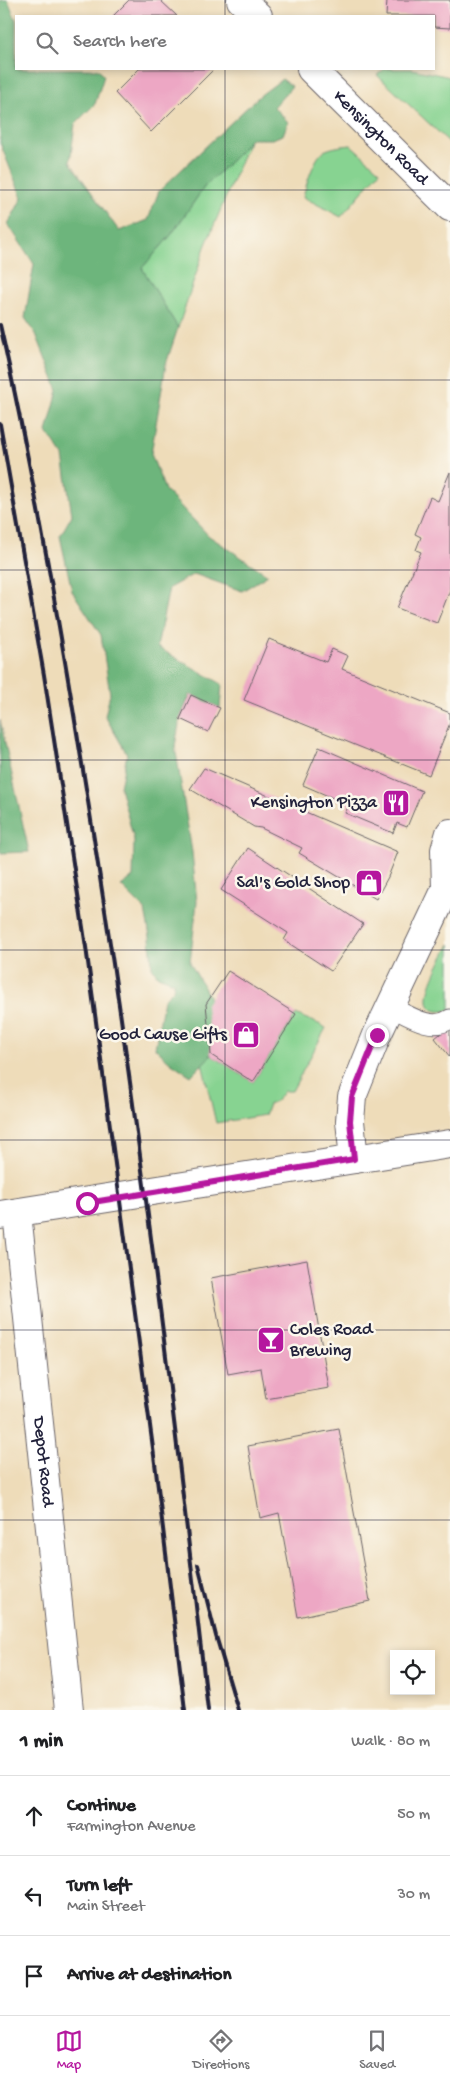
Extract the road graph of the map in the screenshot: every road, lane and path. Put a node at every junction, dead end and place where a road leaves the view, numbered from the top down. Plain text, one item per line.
1 (241, 0) edge
2 (257, 15) edge
3 (311, 70) edge
4 (450, 207) edge
5 (450, 833) edge
6 (448, 887) edge
7 (390, 1007) junction
8 (450, 1019) edge
9 (450, 1144) edge
10 (354, 1159) junction
11 (9, 1214) edge
12 (69, 1710) edge

1 - 2 street
3 - 4 street, Kensington Road
5 - 6 street
6 - 7 street
7 - 8 lane
7 - 10 street
9 - 10 street
10 - 11 street
11 - 12 street, Depot Road

